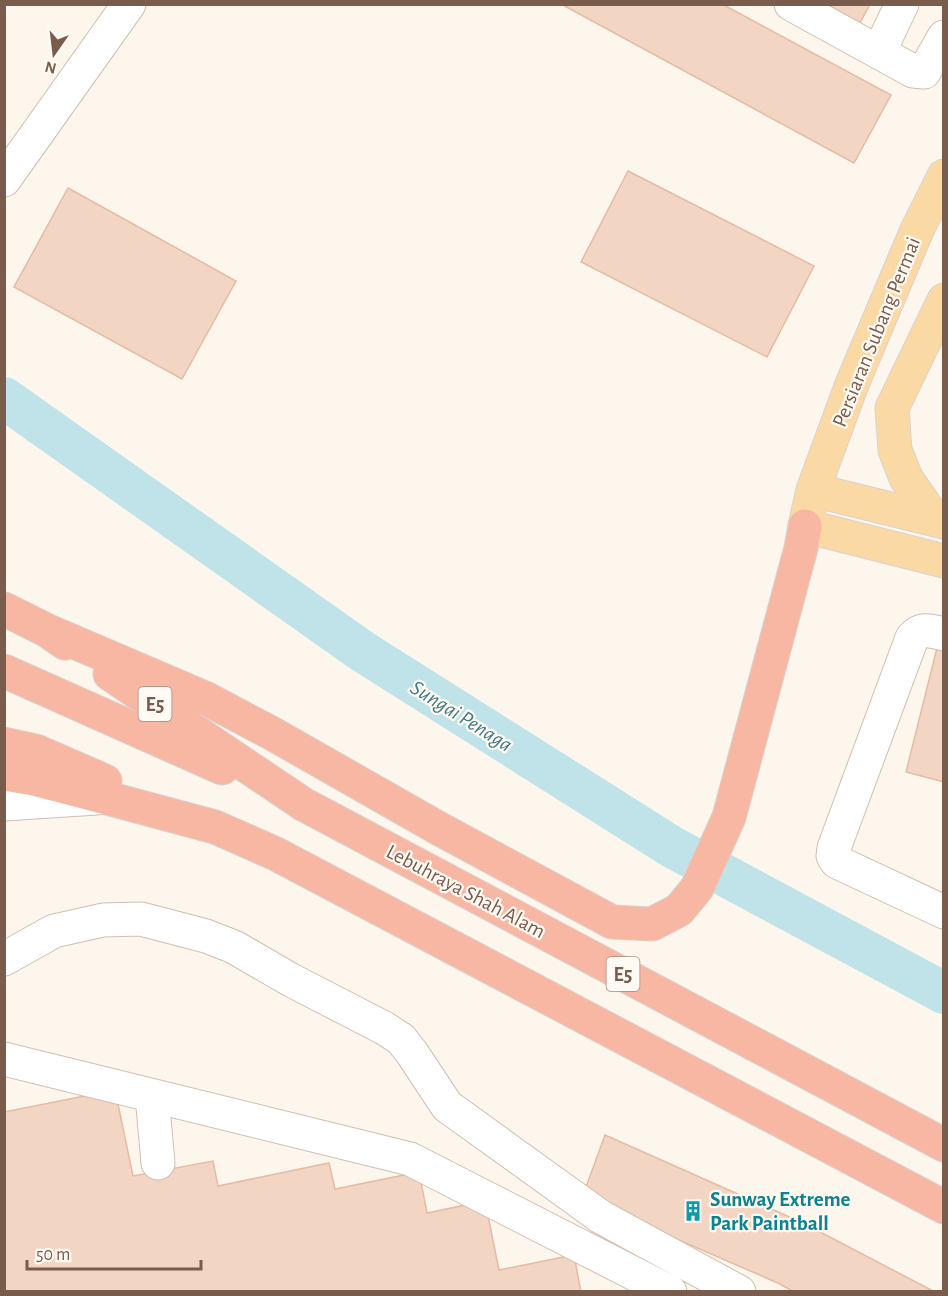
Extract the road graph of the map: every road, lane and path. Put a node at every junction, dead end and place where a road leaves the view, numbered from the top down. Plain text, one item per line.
1 (129, 4) edge
2 (791, 4) edge
3 (902, 4) edge
4 (944, 37) edge
5 (879, 52) junction
6 (8, 170) edge
7 (944, 176) edge
8 (944, 300) edge
9 (813, 490) junction
10 (939, 521) edge
11 (805, 526) junction
12 (944, 561) edge
13 (4, 609) edge
14 (46, 630) junction
15 (944, 634) edge
16 (4, 670) edge
17 (4, 744) edge
18 (4, 774) edge
19 (108, 798) junction
20 (4, 804) edge
21 (303, 804) junction
22 (214, 827) junction
23 (944, 912) edge
24 (4, 959) edge
25 (4, 1059) edge
26 (152, 1095) junction
27 (944, 1145) edge
28 (158, 1163) dead end
29 (944, 1207) edge
30 (670, 1292) edge
31 (739, 1292) edge

1 - 6 street
2 - 5 street
3 - 5 street
4 - 5 street
7 - 9 main road, Persiaran Subang Permai
8 - 10 main road, Persiaran Subang Permai
9 - 10 main road
9 - 11 main road, Persiaran Subang Permai
11 - 12 main road
11 - 14 highway
13 - 14 highway, Lebuhraya Shah Alam / E5
14 - 21 highway, Lebuhraya Shah Alam / E5
15 - 23 street
16 - 21 highway
17 - 22 highway
18 - 19 highway
19 - 20 street
19 - 22 highway
21 - 27 highway, Lebuhraya Shah Alam / E5
22 - 29 highway
24 - 31 street
25 - 26 street
26 - 28 street
26 - 30 street

